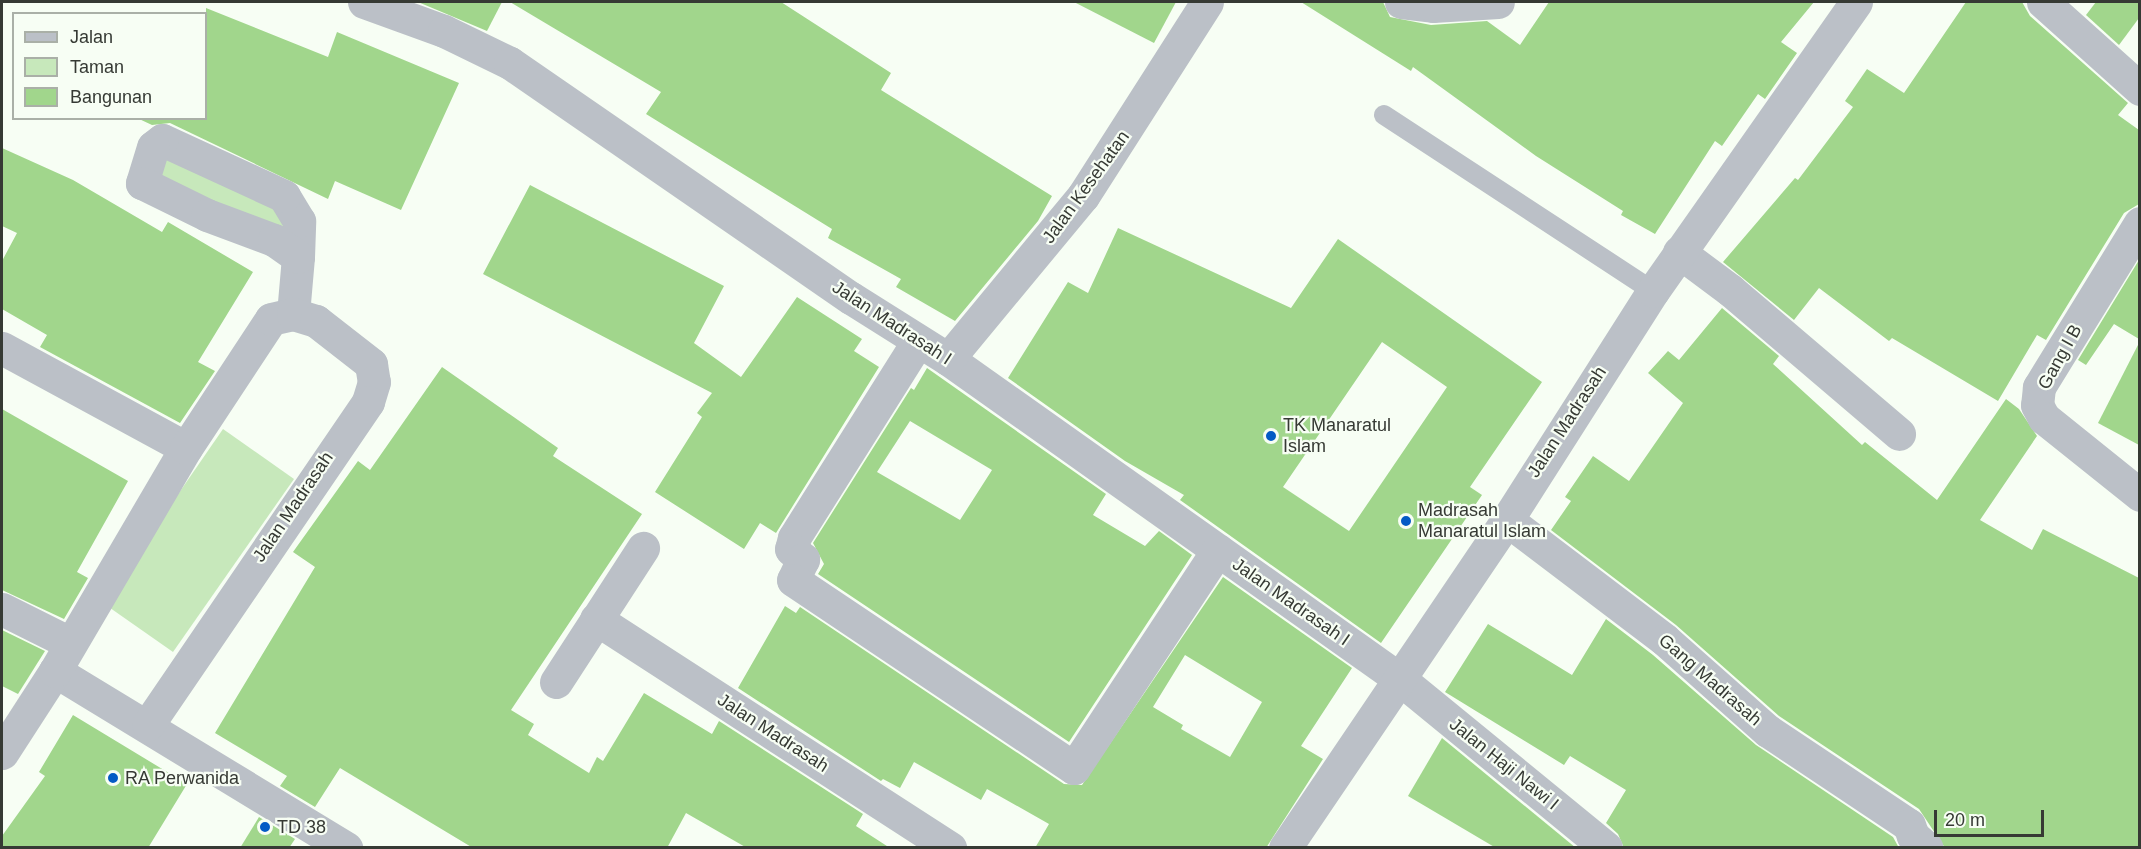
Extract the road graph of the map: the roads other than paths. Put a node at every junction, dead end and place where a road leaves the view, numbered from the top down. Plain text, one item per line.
1 (364, 2) edge
2 (1207, 2) edge
3 (1401, 2) edge
4 (1498, 2) edge
5 (1856, 2) edge
6 (2043, 2) edge
7 (2139, 89) edge
8 (1384, 115) dead end
9 (2139, 223) edge
10 (1679, 252) junction
11 (298, 257) junction
12 (1653, 291) junction
13 (293, 314) junction
14 (918, 340) junction
15 (2, 348) edge
16 (948, 359) junction
17 (1899, 434) dead end
18 (186, 448) junction
19 (2139, 495) edge
20 (1507, 520) junction
21 (643, 548) dead end
22 (1218, 550) junction
23 (2, 609) edge
24 (596, 620) junction
25 (63, 657) junction
26 (1401, 680) junction
27 (556, 682) dead end
28 (148, 724) junction
29 (2, 753) edge
30 (1920, 842) edge
31 (346, 848) edge
32 (950, 848) edge
33 (1285, 848) edge
34 (1606, 848) edge

1 - 14 street, Jalan Madrasah I
2 - 16 street, Jalan Kesehatan
3 - 4 street
5 - 10 street, Jalan Madrasah
6 - 7 street
8 - 12 lane
9 - 19 street, Gang I B
10 - 12 street, Jalan Madrasah
10 - 17 street
11 - 11 street
11 - 13 street
12 - 20 street, Jalan Madrasah
13 - 18 street
13 - 28 street, Jalan Madrasah
14 - 16 street, Jalan Madrasah I
14 - 22 street
15 - 18 street
16 - 22 street, Jalan Madrasah I
18 - 25 street
20 - 26 street, Jalan Madrasah
20 - 30 street, Gang Madrasah
21 - 24 street
22 - 26 street, Jalan Madrasah I
23 - 25 street
24 - 27 street
24 - 32 street, Jalan Madrasah
25 - 28 street
25 - 29 street
26 - 33 street, Jalan Madrasah
26 - 34 street, Jalan Haji Nawi I
28 - 31 street

